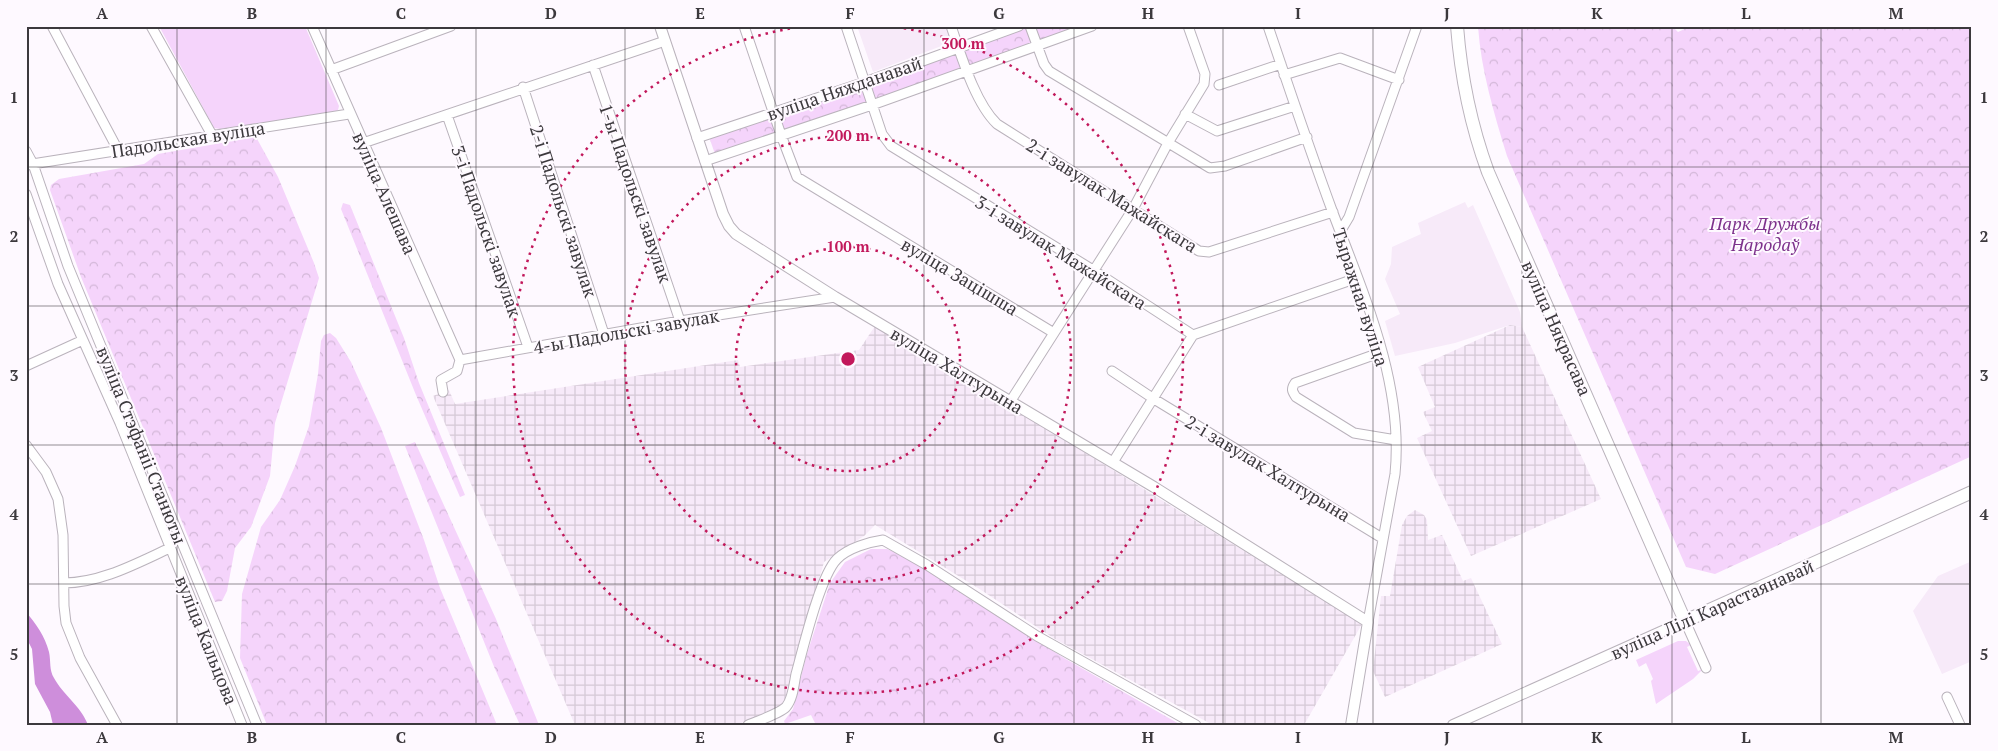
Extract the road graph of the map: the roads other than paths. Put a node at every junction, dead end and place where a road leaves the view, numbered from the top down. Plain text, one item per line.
1 (52, 26) edge
2 (152, 26) edge
3 (312, 26) edge
4 (451, 26) edge
5 (660, 26) edge
6 (744, 26) edge
7 (846, 26) edge
8 (951, 26) edge
9 (1019, 26) edge
10 (1030, 26) edge
11 (1092, 26) edge
12 (1188, 26) edge
13 (1268, 26) edge
14 (1417, 26) edge
15 (1457, 26) edge
16 (665, 41) junction
17 (1037, 45) junction
18 (959, 47) junction
19 (1281, 64) junction
20 (593, 65) junction
21 (331, 70) junction
22 (967, 70) junction
23 (1284, 75) junction
24 (1399, 80) junction
25 (865, 82) junction
26 (1219, 84) dead end
27 (523, 88) junction
28 (872, 105) junction
29 (1295, 106) junction
30 (773, 113) junction
31 (349, 114) junction
32 (1185, 114) junction
33 (447, 115) junction
34 (212, 135) junction
35 (781, 135) junction
36 (1307, 137) junction
37 (697, 138) junction
38 (363, 143) junction
39 (1168, 144) junction
40 (118, 150) junction
41 (26, 151) edge
42 (705, 161) junction
43 (30, 164) edge
44 (26, 194) edge
45 (1133, 209) junction
46 (1333, 212) junction
47 (1340, 232) junction
48 (1093, 270) junction
49 (1357, 278) junction
50 (835, 297) junction
51 (680, 321) junction
52 (1054, 333) junction
53 (604, 334) junction
54 (1194, 335) junction
55 (83, 340) junction
56 (528, 347) junction
57 (1382, 352) junction
58 (460, 360) junction
59 (26, 366) edge
60 (1112, 370) dead end
61 (443, 392) dead end
62 (1154, 399) junction
63 (1010, 402) junction
64 (1396, 440) junction
65 (26, 446) edge
66 (1113, 462) junction
67 (1972, 492) edge
68 (1382, 538) junction
69 (170, 548) junction
70 (64, 583) junction
71 (1685, 621) junction
72 (1368, 622) junction
73 (1706, 668) dead end
74 (1947, 697) dead end
75 (117, 725) edge
76 (242, 725) edge
77 (258, 725) edge
78 (748, 725) edge
79 (1196, 725) edge
80 (1351, 725) edge
81 (1453, 725) edge
82 (1960, 725) edge

1 - 40 street
2 - 34 street
3 - 21 street, вуліца Алешава
4 - 21 street
5 - 16 street, вуліца Халтурына
6 - 30 street, вуліца Зацішша
7 - 25 street, 3-і завулак Мажайскага
8 - 18 street, 2-і завулак Мажайскага
9 - 18 street, вуліца Няжданавай
10 - 17 street
11 - 17 street, вуліца Няжданавай
12 - 32 street
13 - 19 street, Тыражная вуліца
14 - 24 street
15 - 71 main road, вуліца Някрасава
16 - 20 street
16 - 37 street, вуліца Халтурына
17 - 22 street, вуліца Няжданавай
17 - 39 street
18 - 22 street, 2-і завулак Мажайскага
18 - 25 street, вуліца Няжданавай
19 - 23 street, Тыражная вуліца
19 - 26 street
20 - 27 street
20 - 51 street, 1-ы Падольскі завулак
21 - 31 street, вуліца Алешава
22 - 28 street, вуліца Няжданавай
22 - 45 street, 2-і завулак Мажайскага
23 - 24 street
23 - 29 street, Тыражная вуліца
24 - 47 street
25 - 28 street, 3-і завулак Мажайскага
25 - 30 street, вуліца Няжданавай
27 - 33 street
27 - 53 street, 2-і Падольскі завулак
28 - 35 street, вуліца Няжданавай
28 - 48 street, 3-і завулак Мажайскага
29 - 32 street
29 - 36 street, Тыражная вуліца
30 - 35 street, вуліца Зацішша
30 - 37 street, вуліца Няжданавай
31 - 34 street, Падольская вуліца
31 - 38 street, вуліца Алешава
32 - 39 street
33 - 38 street
33 - 56 street, 3-і Падольскі завулак
34 - 40 street, Падольская вуліца
35 - 42 street, вуліца Няжданавай
35 - 52 street, вуліца Зацішша
36 - 39 street
36 - 46 street, Тыражная вуліца
37 - 42 street, вуліца Халтурына
38 - 58 street, вуліца Алешава
39 - 45 street
40 - 43 street, Падольская вуліца
41 - 43 street, вуліца Стэфаніі Станюты
42 - 50 street, вуліца Халтурына
43 - 77 street, вуліца Стэфаніі Станюты
44 - 55 street, вуліца Кальцова
45 - 46 street, 2-і завулак Мажайскага
45 - 48 street
46 - 47 street, Тыражная вуліца
47 - 49 street, Тыражная вуліца
48 - 52 street
48 - 54 street, 3-і завулак Мажайскага
49 - 54 street
49 - 57 street, Тыражная вуліца
50 - 51 street, 4-ы Падольскі завулак
50 - 63 street, вуліца Халтурына
51 - 53 street, 4-ы Падольскі завулак
52 - 63 street
53 - 56 street, 4-ы Падольскі завулак
54 - 62 street
55 - 59 street
55 - 69 street, вуліца Кальцова
56 - 58 street, 4-ы Падольскі завулак
57 - 64 street, Тыражная вуліца
57 - 64 street
58 - 61 street
60 - 62 street, 2-і завулак Халтурына
62 - 66 street
62 - 68 street, 2-і завулак Халтурына
63 - 66 street, вуліца Халтурына
64 - 68 street, Тыражная вуліца
65 - 70 street
66 - 72 street, вуліца Халтурына
67 - 71 main road, вуліца Лілі Карастаянавай
68 - 72 street, Тыражная вуліца
69 - 70 street
69 - 76 street, вуліца Кальцова
70 - 75 street
71 - 73 street
71 - 81 street, вуліца Лілі Карастаянавай
72 - 80 street, Тыражная вуліца
74 - 82 street
78 - 79 street

